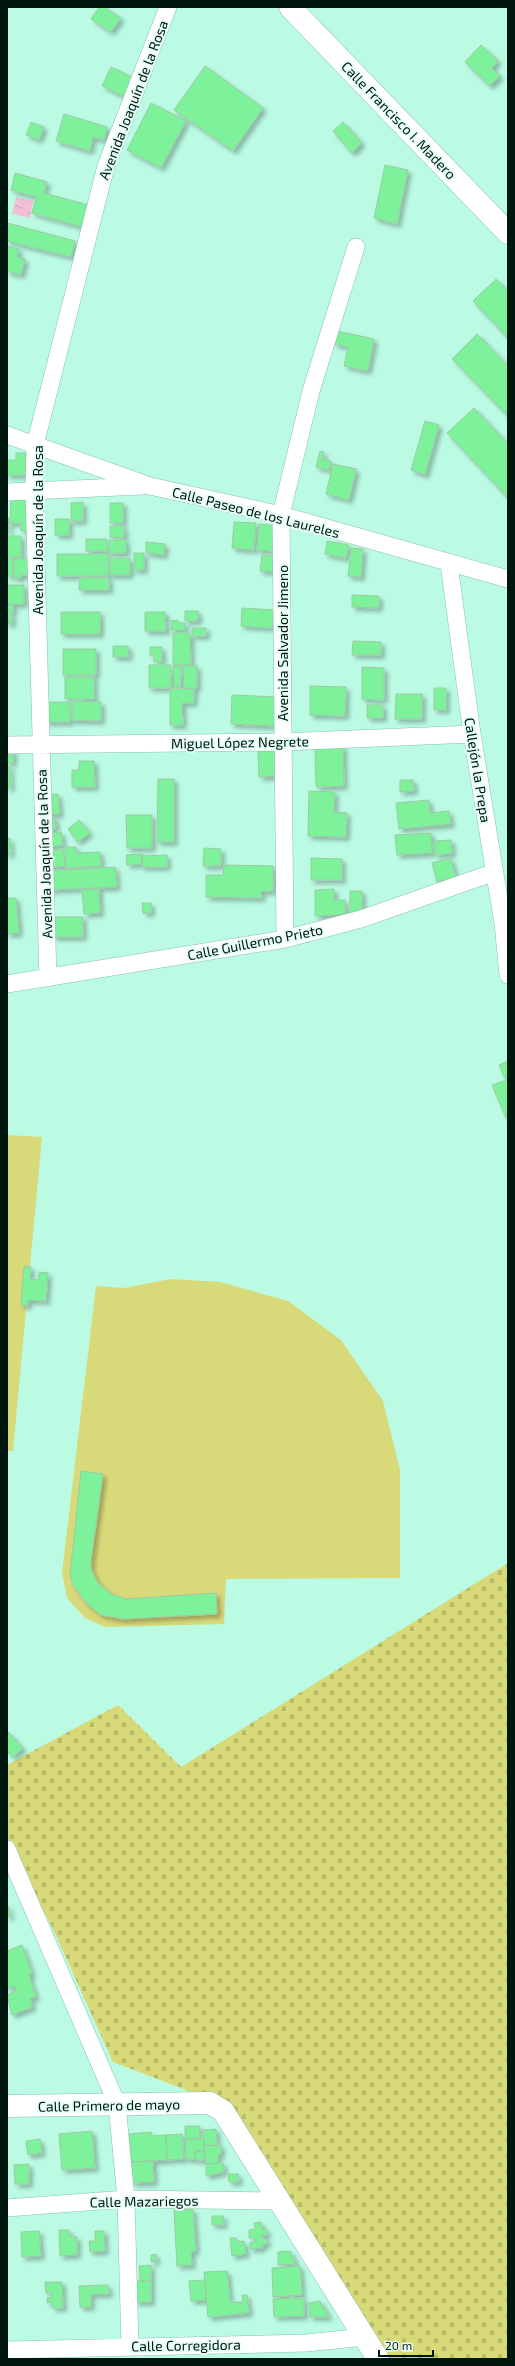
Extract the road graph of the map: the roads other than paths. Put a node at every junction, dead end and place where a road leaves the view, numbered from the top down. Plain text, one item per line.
1 (168, 7) edge
2 (290, 7) edge
3 (508, 233) edge
4 (356, 247) dead end
5 (7, 435) edge
6 (35, 445) junction
7 (150, 486) junction
8 (34, 491) junction
9 (7, 492) edge
10 (281, 515) junction
11 (449, 564) junction
12 (508, 579) edge
13 (472, 734) junction
14 (283, 742) junction
15 (40, 744) junction
16 (7, 745) edge
17 (495, 872) junction
18 (284, 939) junction
19 (508, 975) edge
20 (48, 978) junction
21 (7, 984) edge
22 (7, 1849) edge
23 (117, 2104) junction
24 (7, 2106) edge
25 (126, 2199) junction
26 (281, 2201) junction
27 (7, 2208) edge
28 (364, 2338) junction
29 (130, 2346) junction
30 (7, 2350) edge
31 (307, 2351) edge
32 (378, 2359) edge

1 - 6 street, Avenida Joaquín de la Rosa
2 - 3 street, Calle Francisco I. Madero
4 - 10 street, Avenida Salvador Jimeno
5 - 6 street, Calle Paseo de los Laureles
6 - 7 street, Calle Paseo de los Laureles
6 - 8 street, Avenida Joaquín de la Rosa
7 - 8 street
7 - 10 street, Calle Paseo de los Laureles
8 - 9 street
8 - 15 street, Avenida Joaquín de la Rosa
10 - 11 street, Calle Paseo de los Laureles
10 - 14 street, Avenida Salvador Jimeno
11 - 12 street, Calle Paseo de los Laureles
11 - 13 street, Callejón la Prepa
13 - 14 street, Miguel López Negrete
13 - 17 street, Callejón la Prepa
14 - 15 street, Miguel López Negrete
14 - 18 street, Avenida Salvador Jimeno
15 - 16 street, Miguel López Negrete
15 - 20 street, Avenida Joaquín de la Rosa
17 - 18 street, Calle Guillermo Prieto
17 - 19 street, Callejón la Prepa
18 - 20 street, Calle Guillermo Prieto
20 - 21 street, Calle Guillermo Prieto
22 - 23 street
23 - 24 street, Calle Primero de mayo
23 - 25 street
23 - 26 street, Calle Primero de mayo
25 - 26 street, Calle Mazariegos
25 - 27 street, Calle Mazariegos
25 - 29 street
26 - 28 street
28 - 31 street, Calle Corregidora
28 - 32 street
29 - 30 street, Calle Corregidora
29 - 31 street, Calle Corregidora

